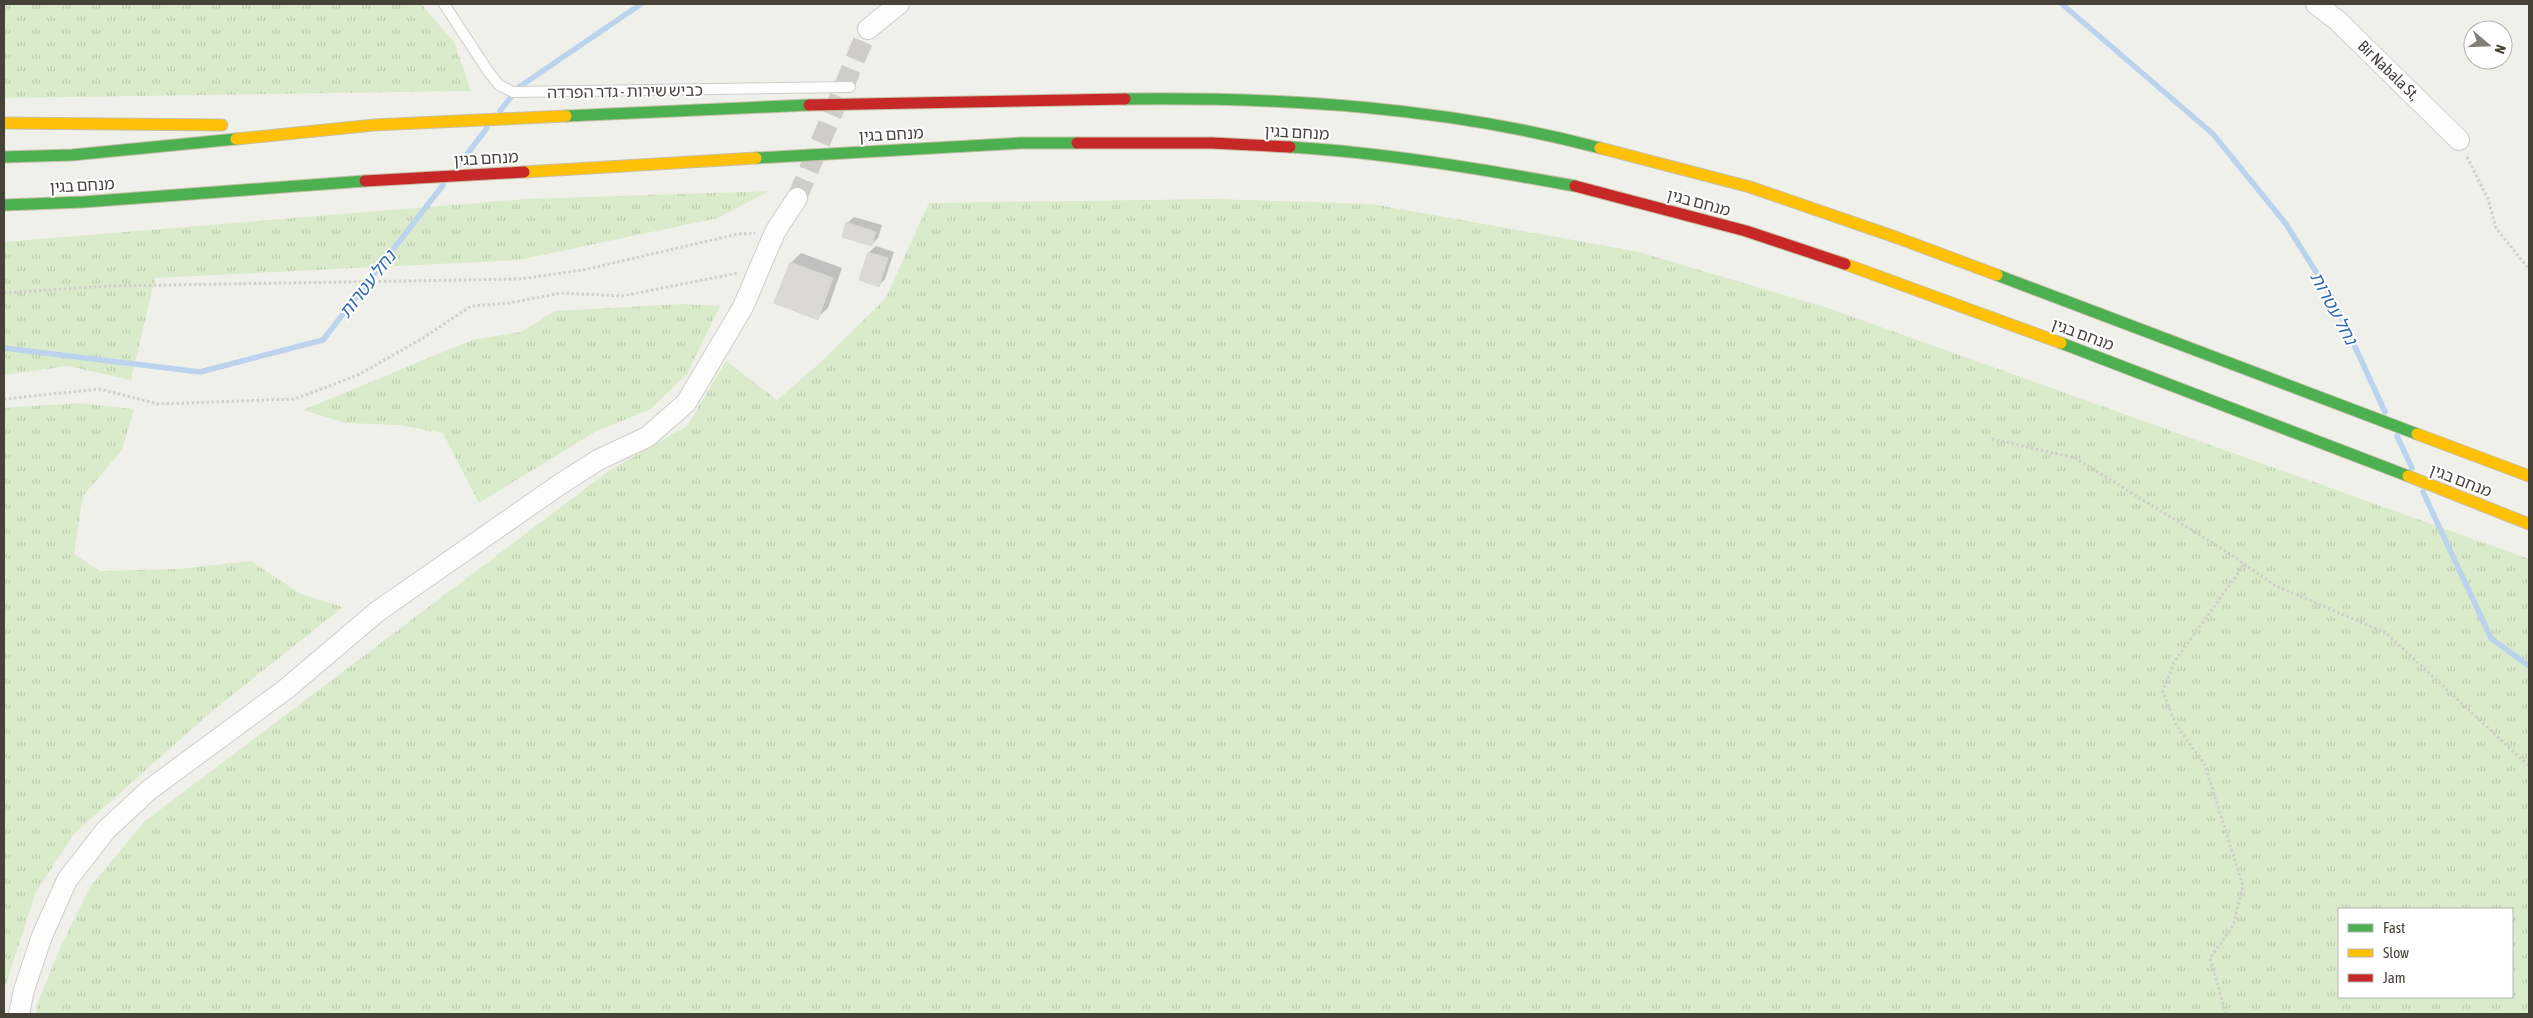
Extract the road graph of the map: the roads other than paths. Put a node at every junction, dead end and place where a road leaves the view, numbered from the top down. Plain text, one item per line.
1 (444, 4) edge
2 (899, 4) edge
3 (2316, 4) edge
4 (868, 29) tunnel mouth
5 (850, 87) dead end
6 (4, 124) edge
7 (234, 125) dead end
8 (254, 125) dead end
9 (374, 125) junction
10 (2459, 140) road end
11 (4, 157) edge
12 (796, 198) tunnel mouth
13 (83, 202) junction
14 (4, 205) edge
15 (4, 213) edge
16 (2529, 476) edge
17 (2529, 524) edge
18 (20, 1014) edge

1 - 5 lane, כביש שירות - גדר הפרדה
2 - 4 street
3 - 10 street, Bir Nabala St,
6 - 7 highway
8 - 9 highway
9 - 11 highway, מנחם בגין
9 - 16 highway, מנחם בגין
12 - 18 street
13 - 14 highway, מנחם בגין
13 - 15 highway
13 - 17 highway, מנחם בגין

